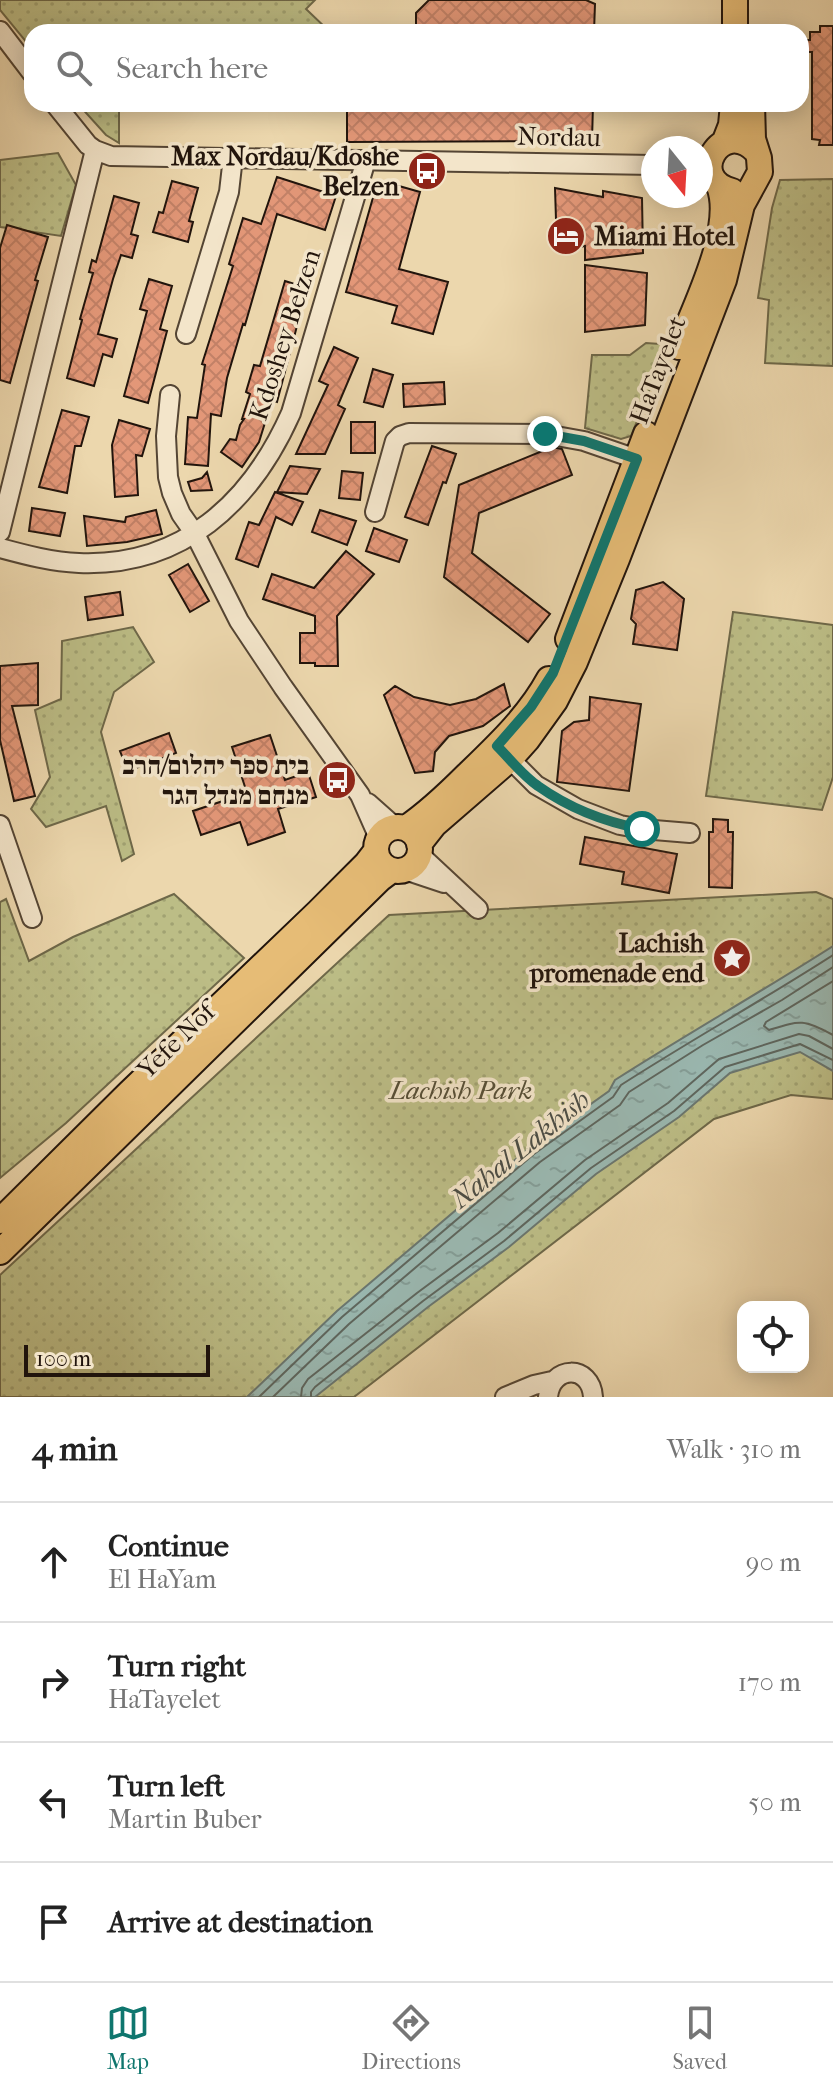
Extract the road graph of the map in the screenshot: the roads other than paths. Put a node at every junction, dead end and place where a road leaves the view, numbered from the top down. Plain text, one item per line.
1 (735, 0) edge
2 (752, 0) edge
3 (735, 24) edge
4 (752, 24) edge
5 (0, 31) edge
6 (24, 62) edge
7 (61, 112) edge
8 (732, 112) edge
9 (752, 112) edge
10 (95, 150) junction
11 (713, 151) edge
12 (756, 151) junction
13 (233, 157) junction
14 (366, 160) junction
15 (641, 165) edge
16 (713, 182) edge
17 (753, 184) junction
18 (713, 185) edge
19 (186, 334) dead end
20 (170, 395) dead end
21 (644, 461) junction
22 (5, 493) edge
23 (375, 512) dead end
24 (0, 532) edge
25 (195, 534) junction
26 (0, 548) edge
27 (504, 752) junction
28 (0, 825) edge
29 (690, 833) dead end
30 (399, 848) junction
31 (478, 909) dead end
32 (32, 918) dead end
33 (0, 1221) edge
34 (0, 1252) edge
35 (550, 1389) edge
36 (505, 1397) edge
37 (593, 1397) edge

1 - 3 main road
2 - 4 main road
5 - 6 street
7 - 10 street
8 - 11 main road
9 - 12 main road
10 - 13 street, Nordau
10 - 22 street
11 - 12 main road
12 - 17 main road
13 - 14 street, Nordau
13 - 19 street
14 - 15 street, Nordau
14 - 25 street, Kdoshey Belzen
16 - 17 main road
17 - 21 main road, HaTayelet
18 - 21 main road, HaTayelet
20 - 25 street
21 - 23 street
21 - 27 main road, HaTayelet
22 - 24 street
25 - 26 street, Kdoshey Belzen
25 - 30 street
27 - 29 street
27 - 30 main road, HaTayelet
28 - 32 street
30 - 31 street
30 - 33 main road, Yefe Nof
30 - 34 main road, Yefe Nof
35 - 36 street
35 - 37 street

